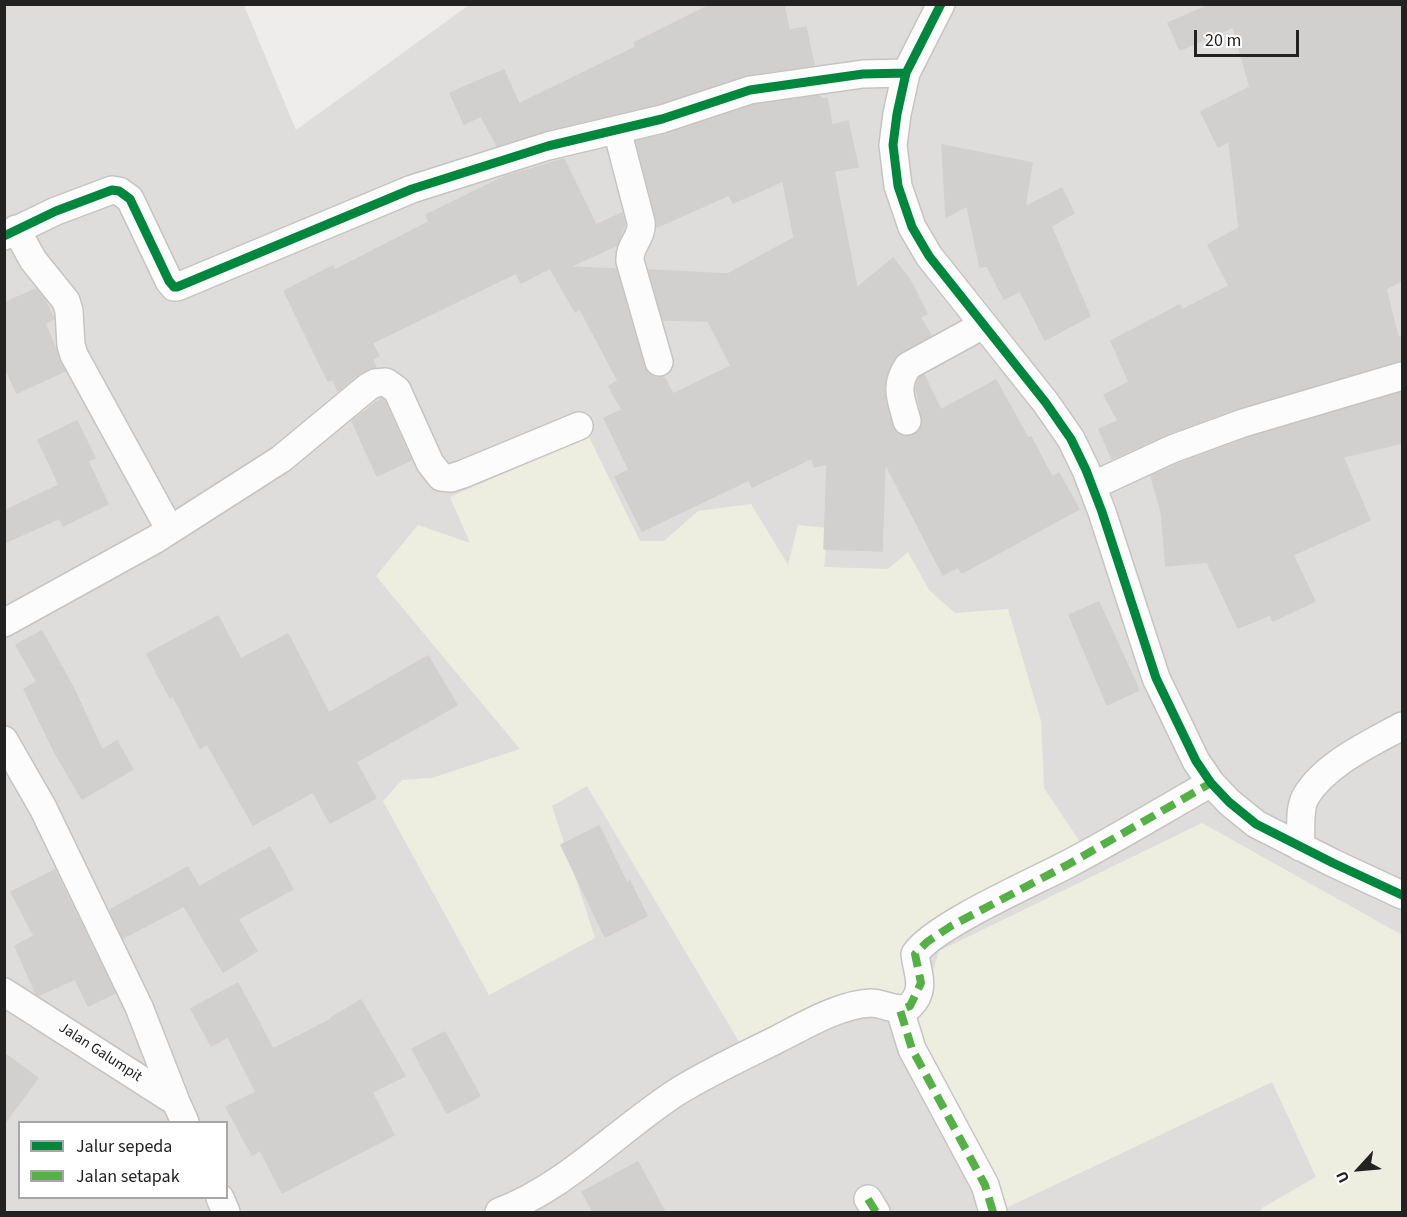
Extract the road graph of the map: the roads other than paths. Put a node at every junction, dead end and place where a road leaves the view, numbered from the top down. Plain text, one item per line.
1 (941, 4) edge
2 (906, 73) junction
3 (617, 130) junction
4 (10, 232) edge
5 (983, 325) junction
6 (659, 362) dead end
7 (1402, 376) edge
8 (908, 421) dead end
9 (579, 426) dead end
10 (1097, 484) junction
11 (170, 530) junction
12 (4, 623) edge
13 (1402, 726) edge
14 (4, 740) edge
15 (1211, 783) junction
16 (1301, 831) junction
17 (1402, 895) edge
18 (4, 992) edge
19 (900, 1010) junction
20 (180, 1112) edge
21 (500, 1212) edge
22 (993, 1212) edge

1 - 2 street
2 - 3 street
2 - 5 street
3 - 4 street
3 - 6 street
4 - 11 street
5 - 8 street
5 - 10 street
7 - 10 street
9 - 11 street
10 - 15 street
11 - 12 street
13 - 16 street
14 - 20 street
15 - 16 street
15 - 19 street
16 - 17 street
18 - 20 street, Jalan Galumpit
19 - 21 street
19 - 22 street

